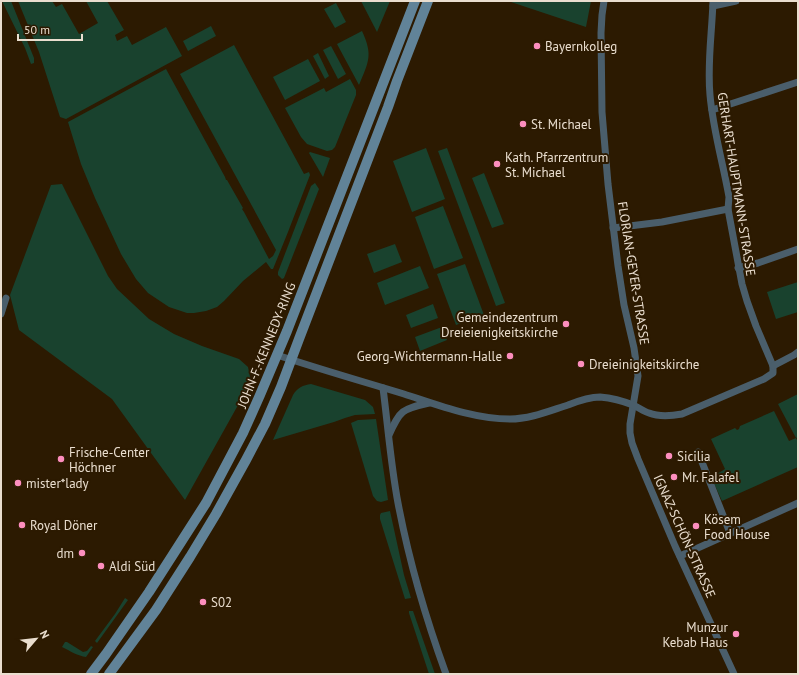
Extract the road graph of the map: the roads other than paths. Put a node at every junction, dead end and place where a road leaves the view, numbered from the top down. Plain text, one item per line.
1 (415, 1) edge
2 (428, 1) edge
3 (604, 1) edge
4 (736, 1) edge
5 (713, 4) edge
6 (798, 82) edge
7 (712, 110) junction
8 (728, 209) junction
9 (613, 228) junction
10 (798, 249) edge
11 (738, 268) junction
12 (6, 298) dead end
13 (1, 314) edge
14 (798, 352) edge
15 (277, 355) junction
16 (291, 360) junction
17 (774, 366) junction
18 (383, 388) junction
19 (431, 403) junction
20 (633, 405) junction
21 (389, 436) junction
22 (698, 452) dead end
23 (798, 503) edge
24 (730, 533) junction
25 (680, 556) junction
26 (91, 674) edge
27 (109, 674) edge
28 (446, 674) edge
29 (734, 674) edge

1 - 15 main road, JOHN-F.-KENNEDY-RING
2 - 16 main road
3 - 9 street, FLORIAN-GEYER-STRASSE
4 - 5 street
5 - 7 street, GERHART-HAUPTMANN-STRASSE
6 - 7 street
7 - 8 street, GERHART-HAUPTMANN-STRASSE
8 - 9 street
8 - 11 street, GERHART-HAUPTMANN-STRASSE
9 - 20 street, FLORIAN-GEYER-STRASSE
10 - 11 street
11 - 17 street, GERHART-HAUPTMANN-STRASSE
12 - 13 street
14 - 17 street
15 - 16 street
15 - 26 main road, JOHN-F.-KENNEDY-RING
16 - 18 street
16 - 27 main road
17 - 20 street
18 - 19 street
18 - 21 street
19 - 20 street
19 - 21 street
20 - 25 street, IGNAZ-SCHÖN-STRASSE
21 - 28 street
22 - 24 street
23 - 24 street
24 - 25 street
25 - 29 street, IGNAZ-SCHÖN-STRASSE

